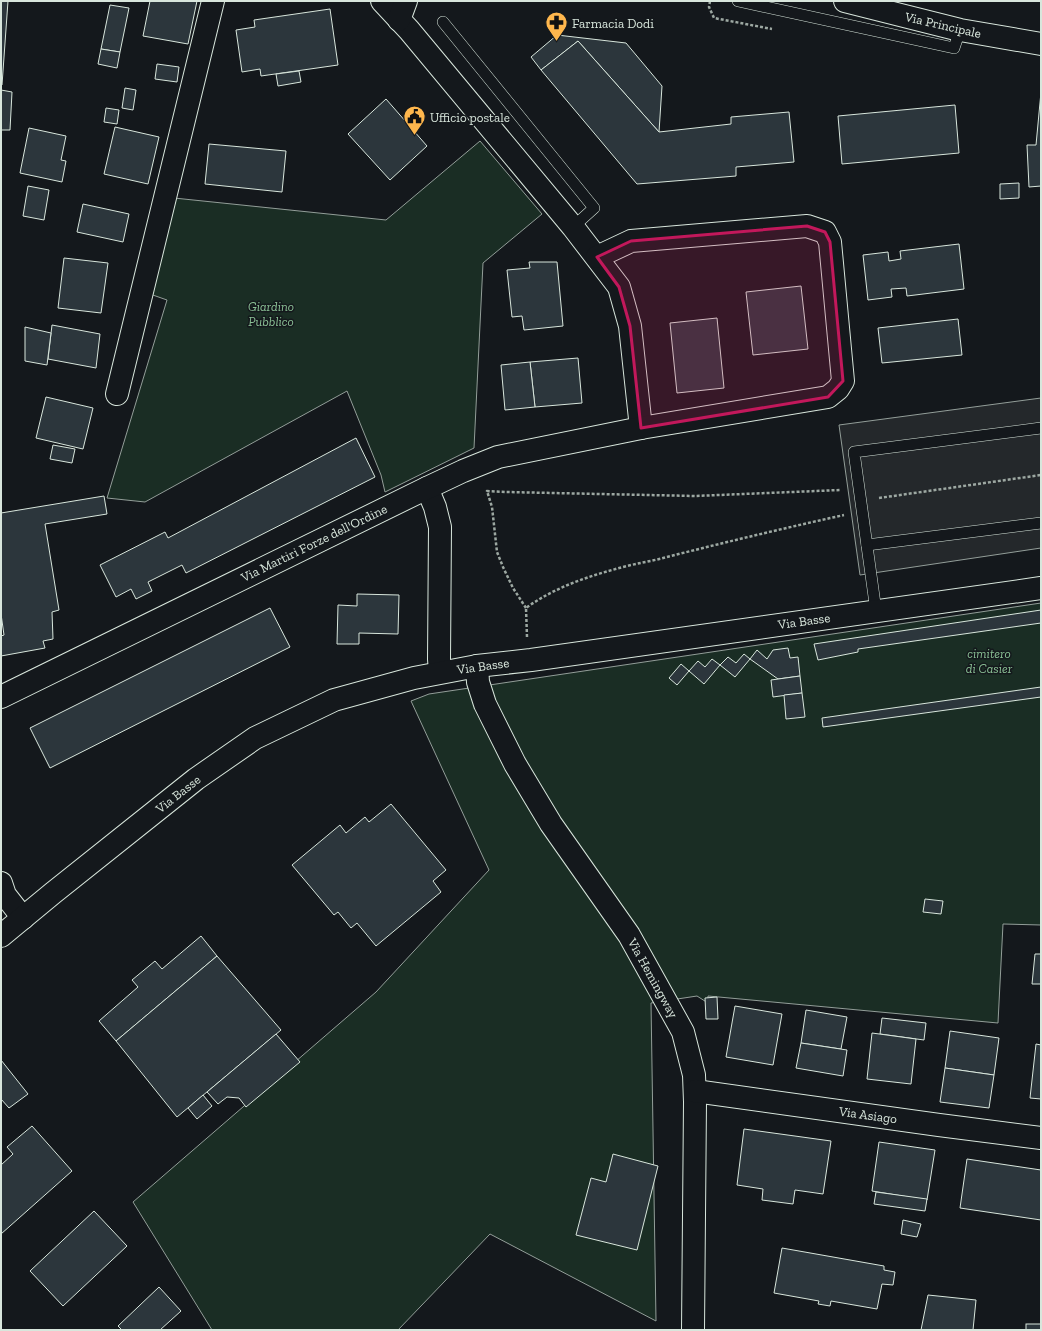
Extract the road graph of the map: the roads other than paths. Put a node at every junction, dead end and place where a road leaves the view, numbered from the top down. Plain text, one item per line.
1 (213, 1) edge
2 (382, 1) edge
3 (738, 1) edge
4 (846, 1) edge
5 (403, 6) edge
6 (443, 22) dead end
7 (960, 30) junction
8 (1041, 44) edge
9 (573, 227) junction
10 (597, 257) junction
11 (117, 394) dead end
12 (641, 428) junction
13 (1041, 428) edge
14 (427, 488) junction
15 (1041, 523) edge
16 (867, 545) junction
17 (1041, 588) edge
18 (876, 611) junction
19 (477, 666) junction
20 (440, 672) junction
21 (1, 698) edge
22 (1, 883) edge
23 (23, 918) junction
24 (1, 936) edge
25 (695, 1091) junction
26 (1041, 1138) edge
27 (693, 1330) edge

1 - 11 street
2 - 5 street
3 - 7 lane
4 - 7 street, Via Principale
5 - 9 street
6 - 9 lane
7 - 8 street, Via Principale
9 - 10 street
10 - 12 street
10 - 12 street, Via Martiri Forze dell'Ordine
12 - 14 street, Via Martiri Forze dell'Ordine
13 - 16 lane
14 - 20 street
14 - 21 street, Via Martiri Forze dell'Ordine
15 - 16 lane
16 - 18 lane
17 - 18 street, Via Basse
18 - 19 street, Via Basse
19 - 20 street, Via Basse
19 - 25 street, Via Hemingway
20 - 23 street, Via Basse
22 - 23 street
23 - 24 street, Via Basse
25 - 26 street, Via Asiago
25 - 27 street, Via Hemingway

